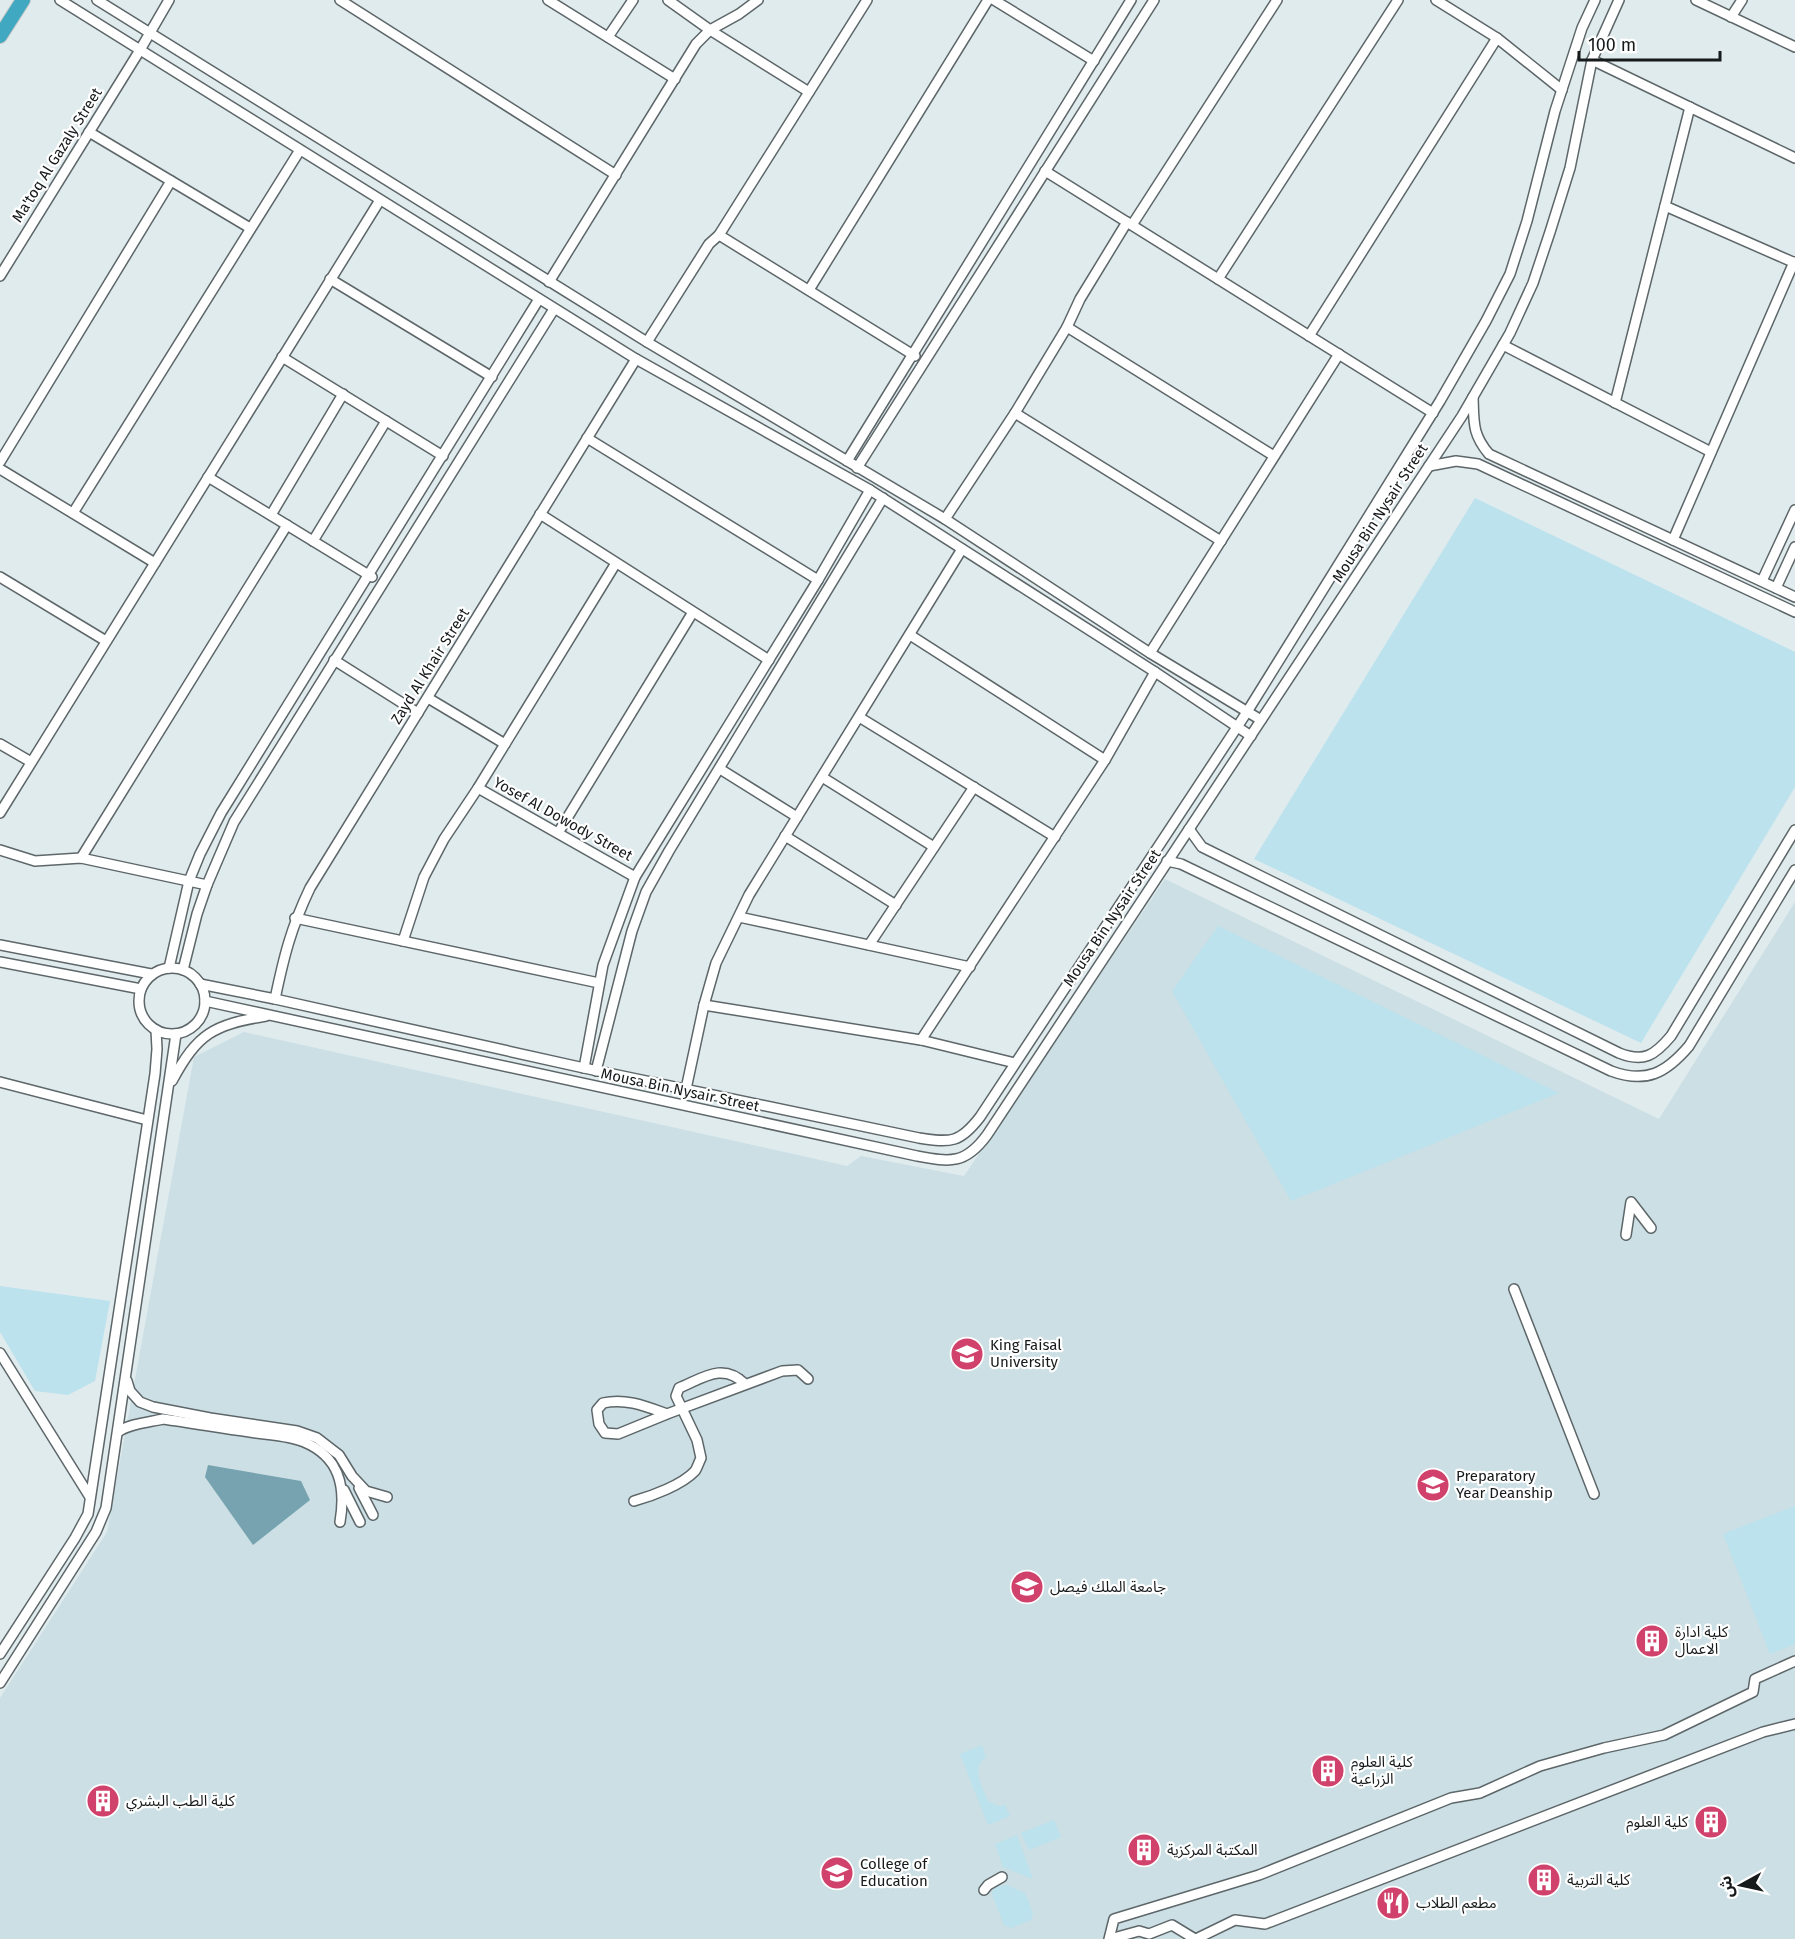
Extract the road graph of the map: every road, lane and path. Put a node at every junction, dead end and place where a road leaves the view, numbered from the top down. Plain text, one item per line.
1 (23, 0) edge
2 (60, 0) edge
3 (97, 0) edge
4 (169, 0) edge
5 (340, 0) edge
6 (548, 0) edge
7 (633, 0) edge
8 (668, 0) edge
9 (758, 0) edge
10 (867, 0) edge
11 (988, 0) edge
12 (994, 0) edge
13 (1131, 0) edge
14 (1154, 0) edge
15 (1277, 0) edge
16 (1398, 0) edge
17 (1436, 0) edge
18 (1595, 0) edge
19 (1618, 0) edge
20 (1695, 0) edge
21 (1742, 0) edge
22 (1731, 17) junction
23 (710, 30) junction
24 (150, 33) junction
25 (0, 36) edge
26 (608, 38) junction
27 (1497, 38) junction
28 (1795, 47) edge
29 (140, 50) junction
30 (1592, 60) junction
31 (1094, 61) junction
32 (675, 79) junction
33 (1562, 90) junction
34 (809, 92) junction
35 (1690, 107) junction
36 (89, 132) junction
37 (300, 150) junction
38 (1795, 158) edge
39 (1046, 171) junction
40 (615, 175) junction
41 (171, 181) junction
42 (380, 200) junction
43 (1665, 206) junction
44 (1130, 224) junction
45 (250, 228) junction
46 (719, 235) junction
47 (1794, 263) edge
48 (0, 276) edge
49 (330, 279) junction
50 (1218, 279) junction
51 (549, 282) junction
52 (809, 290) junction
53 (539, 299) junction
54 (554, 309) junction
55 (1067, 327) junction
56 (1309, 336) junction
57 (647, 342) junction
58 (1503, 345) junction
59 (912, 354) junction
60 (1339, 354) junction
61 (282, 357) junction
62 (636, 359) junction
63 (925, 361) junction
64 (492, 376) junction
65 (343, 394) junction
66 (1473, 398) junction
67 (1615, 403) junction
68 (1015, 413) junction
69 (1433, 413) junction
70 (386, 421) junction
71 (587, 438) junction
72 (1711, 452) junction
73 (443, 456) junction
74 (1274, 456) junction
75 (847, 461) junction
76 (0, 462) edge
77 (1429, 466) junction
78 (857, 468) junction
79 (0, 469) edge
80 (208, 477) junction
81 (870, 490) junction
82 (883, 498) junction
83 (1795, 510) edge
84 (73, 513) junction
85 (540, 514) junction
86 (271, 515) junction
87 (945, 519) junction
88 (287, 525) junction
89 (1673, 540) junction
90 (313, 541) junction
91 (1221, 541) junction
92 (1795, 547) edge
93 (962, 549) junction
94 (155, 563) junction
95 (616, 563) junction
96 (369, 575) junction
97 (0, 578) edge
98 (818, 580) junction
99 (1762, 581) junction
100 (382, 583) junction
101 (1776, 588) junction
102 (1795, 597) edge
103 (693, 612) junction
104 (1795, 612) edge
105 (910, 635) junction
106 (106, 641) junction
107 (1150, 653) junction
108 (334, 660) junction
109 (769, 660) junction
110 (1155, 672) junction
111 (428, 698) junction
112 (1247, 712) junction
113 (418, 713) junction
114 (859, 717) junction
115 (1261, 720) junction
116 (1237, 727) junction
117 (1251, 736) junction
118 (0, 744) edge
119 (504, 744) junction
120 (1105, 760) junction
121 (31, 762) junction
122 (720, 769) junction
123 (822, 777) junction
124 (691, 787) junction
125 (974, 787) junction
126 (478, 788) junction
127 (704, 795) junction
128 (0, 813) edge
129 (797, 817) junction
130 (1189, 829) junction
131 (1795, 830) edge
132 (558, 833) junction
133 (785, 836) junction
134 (1055, 837) junction
135 (934, 847) junction
136 (0, 850) edge
137 (81, 858) junction
138 (1167, 861) junction
139 (1795, 870) edge
140 (635, 877) junction
141 (189, 881) junction
142 (207, 885) junction
143 (896, 904) junction
144 (739, 917) junction
145 (296, 918) junction
146 (403, 941) junction
147 (0, 945) edge
148 (869, 945) junction
149 (0, 962) edge
150 (970, 967) junction
151 (169, 968) junction
152 (183, 970) junction
153 (151, 975) junction
154 (599, 983) junction
155 (200, 984) junction
156 (141, 989) junction
157 (275, 999) junction
158 (205, 1001) junction
159 (704, 1005) junction
160 (270, 1016) junction
161 (156, 1030) junction
162 (176, 1034) junction
163 (921, 1040) junction
164 (1015, 1063) junction
165 (584, 1068) junction
166 (596, 1071) junction
167 (0, 1082) edge
168 (168, 1089) junction
169 (686, 1089) junction
170 (147, 1120) junction
171 (1651, 1228) dead end
172 (1626, 1235) dead end
173 (1515, 1289) dead end
174 (0, 1353) edge
175 (126, 1377) junction
176 (808, 1379) dead end
177 (745, 1384) junction
178 (682, 1408) junction
179 (667, 1414) junction
180 (118, 1432) junction
181 (354, 1478) junction
182 (342, 1485) junction
183 (1594, 1494) dead end
184 (90, 1497) junction
185 (387, 1497) dead end
186 (634, 1501) dead end
187 (374, 1515) dead end
188 (340, 1522) dead end
189 (360, 1522) dead end
190 (0, 1654) edge
191 (1795, 1661) edge
192 (0, 1683) edge
193 (1795, 1724) edge
194 (1002, 1877) dead end
195 (984, 1890) dead end
196 (1109, 1939) edge
197 (1196, 1939) edge

1 - 25 highway
2 - 29 street
3 - 24 street
4 - 24 street, Ma'toq Al Gazaly Street
5 - 40 street
6 - 26 street
7 - 26 street
8 - 23 street
9 - 23 street
10 - 34 street
11 - 52 street
12 - 31 street
13 - 31 street
14 - 39 street
15 - 44 street
16 - 50 street
17 - 27 street
18 - 33 street, Mousa Bin Nysair Street
19 - 30 street, Mousa Bin Nysair Street
20 - 22 street
21 - 22 street
22 - 28 street
23 - 32 street
23 - 34 street
24 - 29 street, Ma'toq Al Gazaly Street
24 - 51 street
26 - 32 street
27 - 33 street
27 - 56 street
29 - 36 street, Ma'toq Al Gazaly Street
29 - 37 street
30 - 35 street
30 - 58 street, Mousa Bin Nysair Street
31 - 59 street
32 - 40 street
33 - 69 street, Mousa Bin Nysair Street
34 - 46 street
35 - 38 street
35 - 43 street
36 - 41 street
36 - 48 street, Ma'toq Al Gazaly Street
37 - 42 street
37 - 45 street
39 - 44 street
39 - 63 street
40 - 51 street
41 - 45 street
41 - 76 street
42 - 49 street
42 - 53 street
43 - 47 street
43 - 67 street
44 - 50 street
44 - 55 street
45 - 84 street
46 - 52 street
46 - 57 street
47 - 72 street
49 - 61 street
49 - 64 street
50 - 56 street
51 - 57 street
52 - 59 street
53 - 54 street
53 - 64 street
54 - 62 street
54 - 100 street
55 - 68 street
55 - 74 street
56 - 60 street
57 - 75 street
58 - 66 street, Mousa Bin Nysair Street
58 - 67 street
59 - 63 street
59 - 75 street
60 - 69 street
60 - 74 street
61 - 65 street
61 - 80 street
62 - 71 street, Zayd Al Khair Street
62 - 81 street
63 - 78 street
64 - 73 street
65 - 70 street
65 - 86 street
66 - 77 street, Mousa Bin Nysair Street
66 - 89 street
67 - 72 street
68 - 87 street
68 - 91 street
69 - 112 street, Mousa Bin Nysair Street
70 - 73 street
70 - 90 street
71 - 85 street, Zayd Al Khair Street
71 - 98 street
72 - 89 street
73 - 96 street
74 - 91 street
75 - 78 street
77 - 104 street
77 - 115 street, Mousa Bin Nysair Street
78 - 87 street
79 - 84 street
80 - 86 street
80 - 94 street
81 - 82 street
81 - 98 street
82 - 93 street
82 - 122 street
83 - 99 street
84 - 94 street
85 - 95 street
85 - 111 street, Zayd Al Khair Street
86 - 88 street
87 - 107 street
88 - 90 street
88 - 137 street
89 - 99 street
90 - 96 street
91 - 107 street
92 - 101 street
93 - 105 street
93 - 110 street
94 - 106 street
95 - 103 street
95 - 119 street
96 - 100 street
96 - 141 street
97 - 106 street
98 - 109 street
99 - 101 street
100 - 108 street
101 - 102 street
103 - 109 street
103 - 132 street
105 - 114 street
105 - 120 street
106 - 121 street
107 - 112 street
108 - 113 street
108 - 142 street
109 - 124 street
110 - 116 street
110 - 120 street
111 - 113 street, Zayd Al Khair Street
111 - 119 street
112 - 115 street
112 - 116 street, Mousa Bin Nysair Street
113 - 145 street, Zayd Al Khair Street
114 - 123 street
114 - 125 street
115 - 117 street, Mousa Bin Nysair Street
116 - 117 street
116 - 164 street, Mousa Bin Nysair Street
117 - 130 street, Mousa Bin Nysair Street
118 - 121 street
119 - 126 street
120 - 134 street
121 - 128 street
122 - 127 street
122 - 129 street
123 - 129 street
123 - 135 street
124 - 127 street
124 - 140 street
125 - 134 street
125 - 135 street
126 - 132 street, Yosef Al Dowody Street
126 - 146 street
127 - 166 street
129 - 133 street
130 - 131 street
130 - 138 street, Mousa Bin Nysair Street
132 - 140 street, Yosef Al Dowody Street
133 - 143 street
133 - 144 street
134 - 150 street
135 - 143 street
136 - 137 street
137 - 141 street
138 - 139 street
138 - 160 street, Mousa Bin Nysair Street
140 - 154 street
141 - 142 street
141 - 151 street
142 - 152 street
143 - 148 street
144 - 148 street
144 - 159 street
145 - 146 street
145 - 157 street, Zayd Al Khair Street
146 - 154 street
147 - 153 street
148 - 150 street
149 - 156 street
150 - 163 street
151 - 152 street
151 - 153 street
152 - 155 street
153 - 156 street
154 - 165 street
155 - 157 street, Mousa Bin Nysair Street
155 - 158 street
156 - 161 street
157 - 165 street, Mousa Bin Nysair Street
158 - 160 street, Mousa Bin Nysair Street
158 - 162 street
159 - 163 street
159 - 169 street
160 - 168 street
161 - 162 street
161 - 170 street
162 - 168 street
163 - 164 street
164 - 169 street, Mousa Bin Nysair Street
165 - 166 street, Mousa Bin Nysair Street
166 - 169 street, Mousa Bin Nysair Street
167 - 170 street
168 - 175 street
170 - 184 street
171 - 172 street
173 - 183 street
174 - 184 street
175 - 180 street
175 - 181 street
176 - 177 street
177 - 178 street
177 - 178 street
178 - 179 street
178 - 186 street
179 - 179 street
180 - 182 street
180 - 192 street
181 - 185 street
181 - 187 street
182 - 188 street
182 - 189 street
184 - 190 street
191 - 196 street
193 - 197 street
194 - 195 street
196 - 197 street

